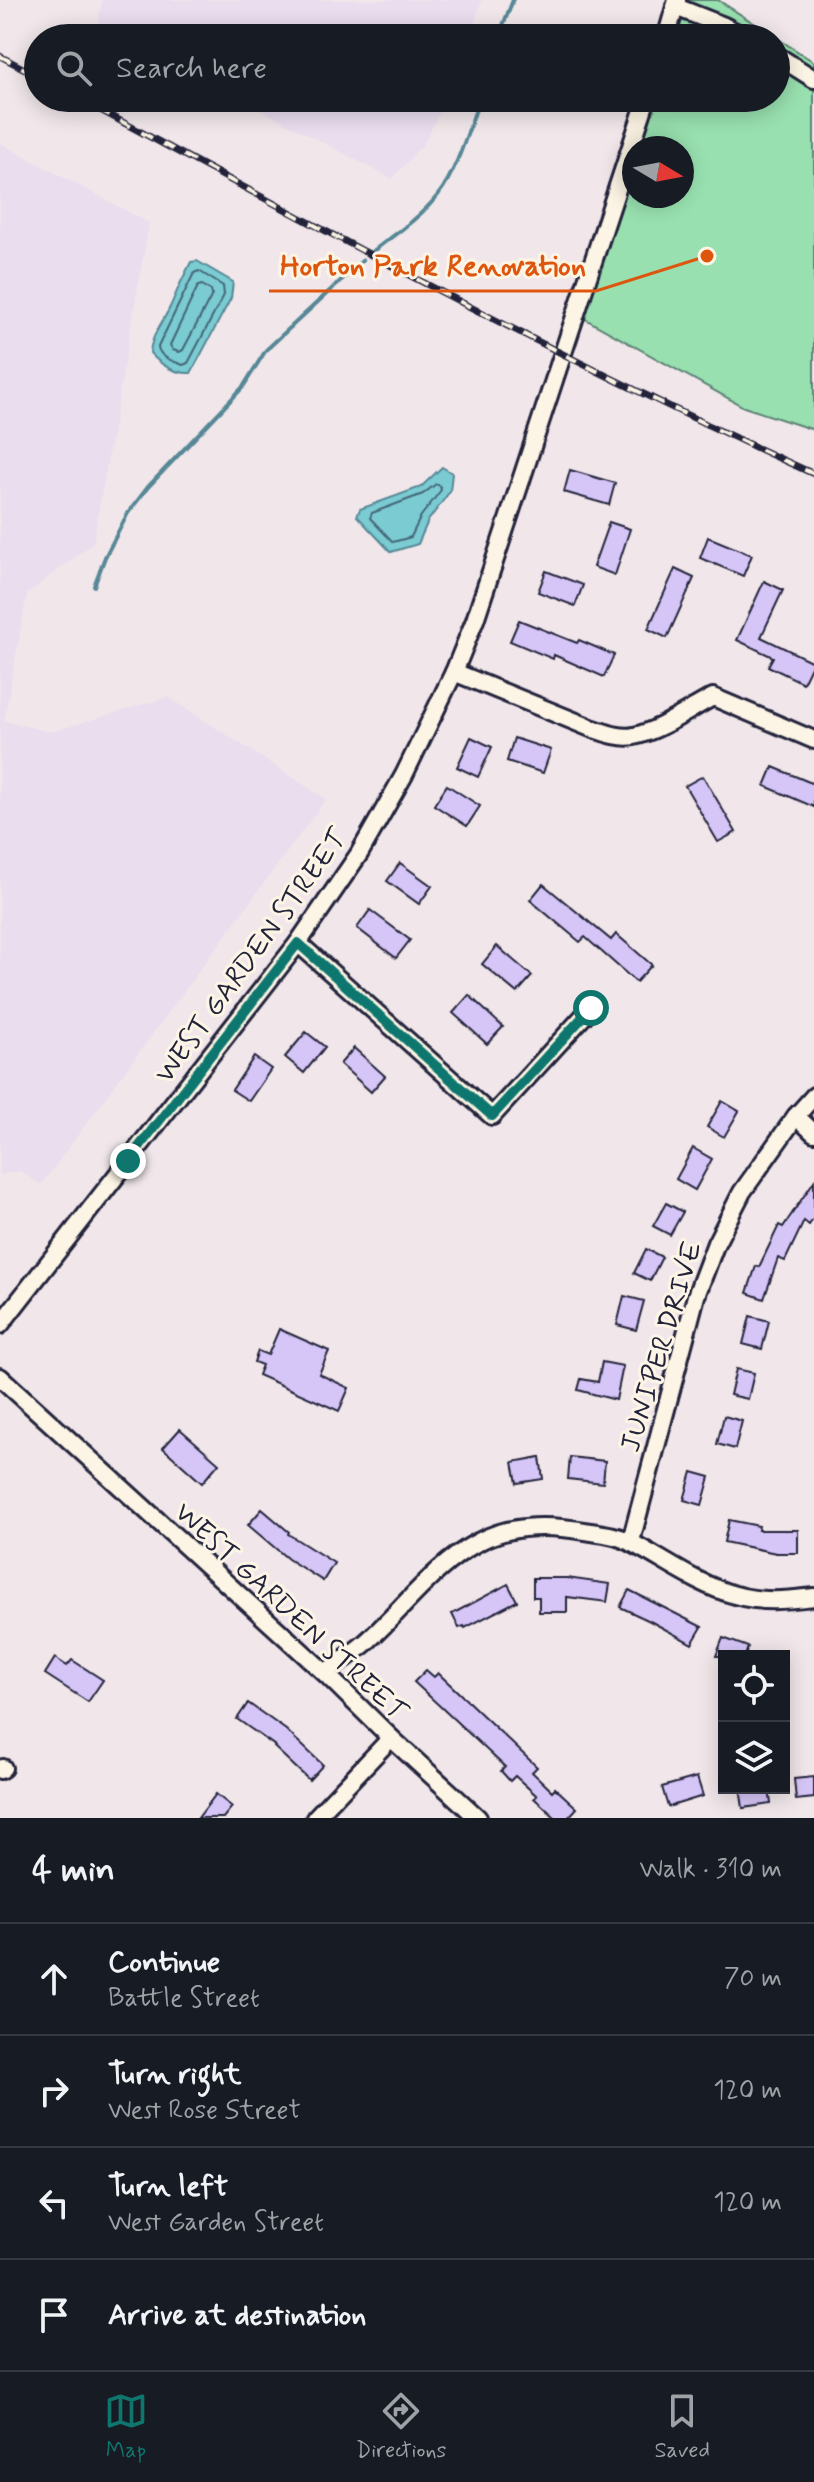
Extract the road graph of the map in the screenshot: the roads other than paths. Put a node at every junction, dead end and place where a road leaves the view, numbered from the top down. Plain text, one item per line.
1 (676, 3) edge
2 (670, 24) edge
3 (720, 24) edge
4 (790, 64) edge
5 (814, 79) edge
6 (642, 112) edge
7 (454, 672) junction
8 (814, 740) edge
9 (298, 943) junction
10 (591, 1008) dead end
11 (814, 1096) edge
12 (796, 1116) junction
13 (814, 1133) edge
14 (0, 1325) edge
15 (0, 1377) edge
16 (631, 1541) junction
17 (814, 1597) edge
18 (325, 1673) junction
19 (391, 1738) junction
20 (315, 1818) edge
21 (478, 1818) edge

1 - 2 street
1 - 3 street
4 - 5 street
6 - 7 street, WEST GARDEN STREET
7 - 8 street
7 - 9 street, WEST GARDEN STREET
9 - 10 street
9 - 14 street, WEST GARDEN STREET
11 - 12 street, JUNIPER DRIVE
12 - 13 street
12 - 16 street, JUNIPER DRIVE
15 - 18 street, WEST GARDEN STREET
16 - 17 street
16 - 18 street
18 - 19 street, WEST GARDEN STREET
19 - 20 street
19 - 21 street, WEST GARDEN STREET

